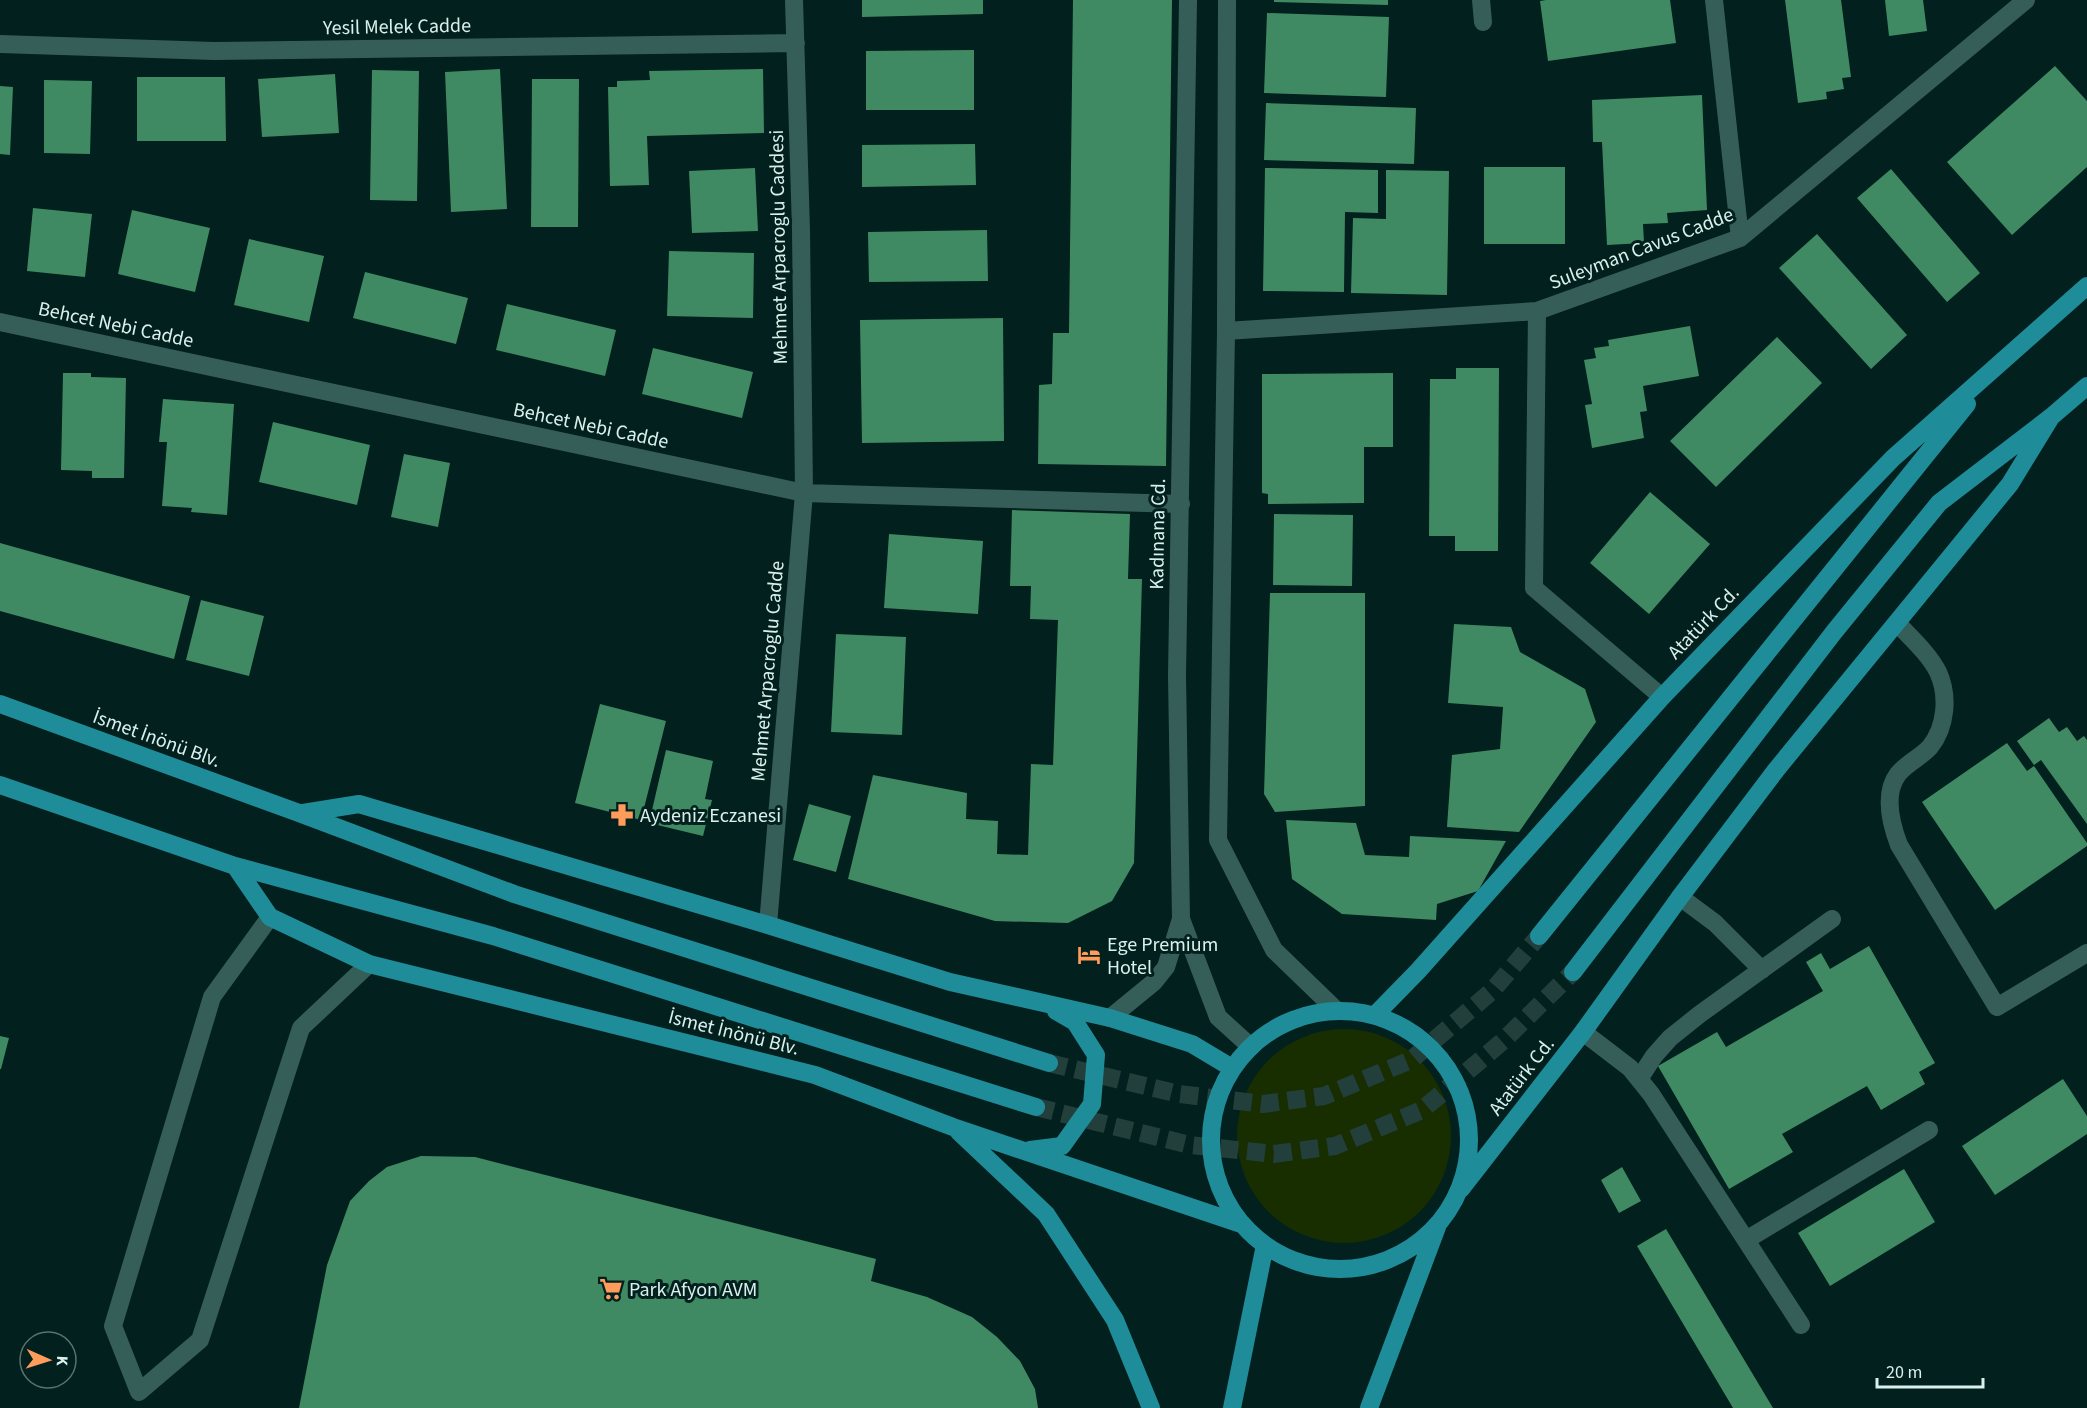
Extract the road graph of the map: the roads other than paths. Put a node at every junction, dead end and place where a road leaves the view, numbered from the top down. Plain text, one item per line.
1 (794, 0) edge
2 (1188, 0) edge
3 (1227, 0) edge
4 (1481, 0) edge
5 (1714, 0) edge
6 (2026, 0) edge
7 (1484, 22) dead end
8 (796, 43) junction
9 (0, 44) edge
10 (1740, 238) junction
11 (2087, 286) edge
12 (1537, 311) junction
13 (0, 322) edge
14 (1226, 331) junction
15 (1994, 369) junction
16 (2087, 386) edge
17 (2051, 417) junction
18 (804, 493) junction
19 (1181, 504) junction
20 (1897, 622) junction
21 (1662, 697) junction
22 (0, 705) edge
23 (0, 785) edge
24 (299, 813) junction
25 (235, 866) junction
26 (1680, 897) junction
27 (270, 916) junction
28 (1180, 919) junction
29 (1832, 919) dead end
30 (768, 925) junction
31 (1539, 936) tunnel mouth
32 (2087, 953) edge
33 (369, 964) junction
34 (1762, 970) junction
35 (1573, 972) tunnel mouth
36 (1041, 1002) junction
37 (1335, 1009) junction
38 (1376, 1014) junction
39 (1110, 1018) junction
40 (1583, 1032) junction
41 (1251, 1047) junction
42 (1049, 1063) tunnel mouth
43 (1232, 1068) junction
44 (1639, 1079) junction
45 (1036, 1107) tunnel mouth
46 (953, 1127) junction
47 (1929, 1130) dead end
48 (1025, 1151) junction
49 (1461, 1189) junction
50 (1241, 1224) junction
51 (1438, 1227) junction
52 (1746, 1240) junction
53 (1265, 1245) junction
54 (1801, 1325) dead end
55 (138, 1400) edge
56 (1151, 1408) edge
57 (1232, 1408) edge
58 (1369, 1408) edge

1 - 8 street, Mehmet Arpacroglu Caddesi
2 - 19 street, Kadınana Cd.
3 - 14 street
4 - 7 street
5 - 10 street
6 - 10 street, Suleyman Cavus Cadde
8 - 9 street, Yesil Melek Cadde
8 - 18 street, Mehmet Arpacroglu Caddesi
10 - 12 street, Suleyman Cavus Cadde
11 - 15 main road, Atatürk Cd.
12 - 14 street, Suleyman Cavus Cadde
12 - 21 street
13 - 18 street, Behcet Nebi Cadde
14 - 37 street
15 - 21 main road, Atatürk Cd.
15 - 31 main road
16 - 17 main road, Atatürk Cd.
17 - 20 main road, Atatürk Cd.
17 - 35 main road, Atatürk Cd.
18 - 19 street, Behcet Nebi Cadde
18 - 30 street, Mehmet Arpacroglu Cadde
19 - 28 street, Kadınana Cd.
20 - 26 main road, Atatürk Cd.
20 - 32 street
21 - 38 main road, Atatürk Cd.
22 - 24 main road, İsmet İnönü Blv.
23 - 25 main road, İsmet İnönü Blv.
24 - 30 main road, İsmet İnönü Blv.
24 - 42 main road, İsmet İnönü Blv.
25 - 27 main road, İsmet İnönü Blv.
25 - 45 main road, İsmet İnönü Blv.
26 - 34 street
26 - 40 main road, Atatürk Cd.
27 - 33 main road, İsmet İnönü Blv.
27 - 55 street
28 - 39 street
28 - 41 street, Kadınana Cd.
29 - 34 street
30 - 36 main road, İsmet İnönü Blv.
33 - 46 main road, İsmet İnönü Blv.
33 - 55 street
34 - 44 street
36 - 39 main road, İsmet İnönü Blv.
36 - 48 main road
37 - 38 main road
37 - 41 main road
38 - 49 main road
39 - 43 main road, İsmet İnönü Blv.
40 - 44 street
40 - 49 main road, Atatürk Cd.
41 - 43 main road
43 - 50 main road
44 - 52 street
46 - 48 main road, İsmet İnönü Blv.
46 - 56 main road
47 - 52 street
48 - 50 main road, İsmet İnönü Blv.
49 - 51 main road
50 - 53 main road
51 - 53 main road
51 - 58 main road
52 - 54 street
53 - 57 main road

